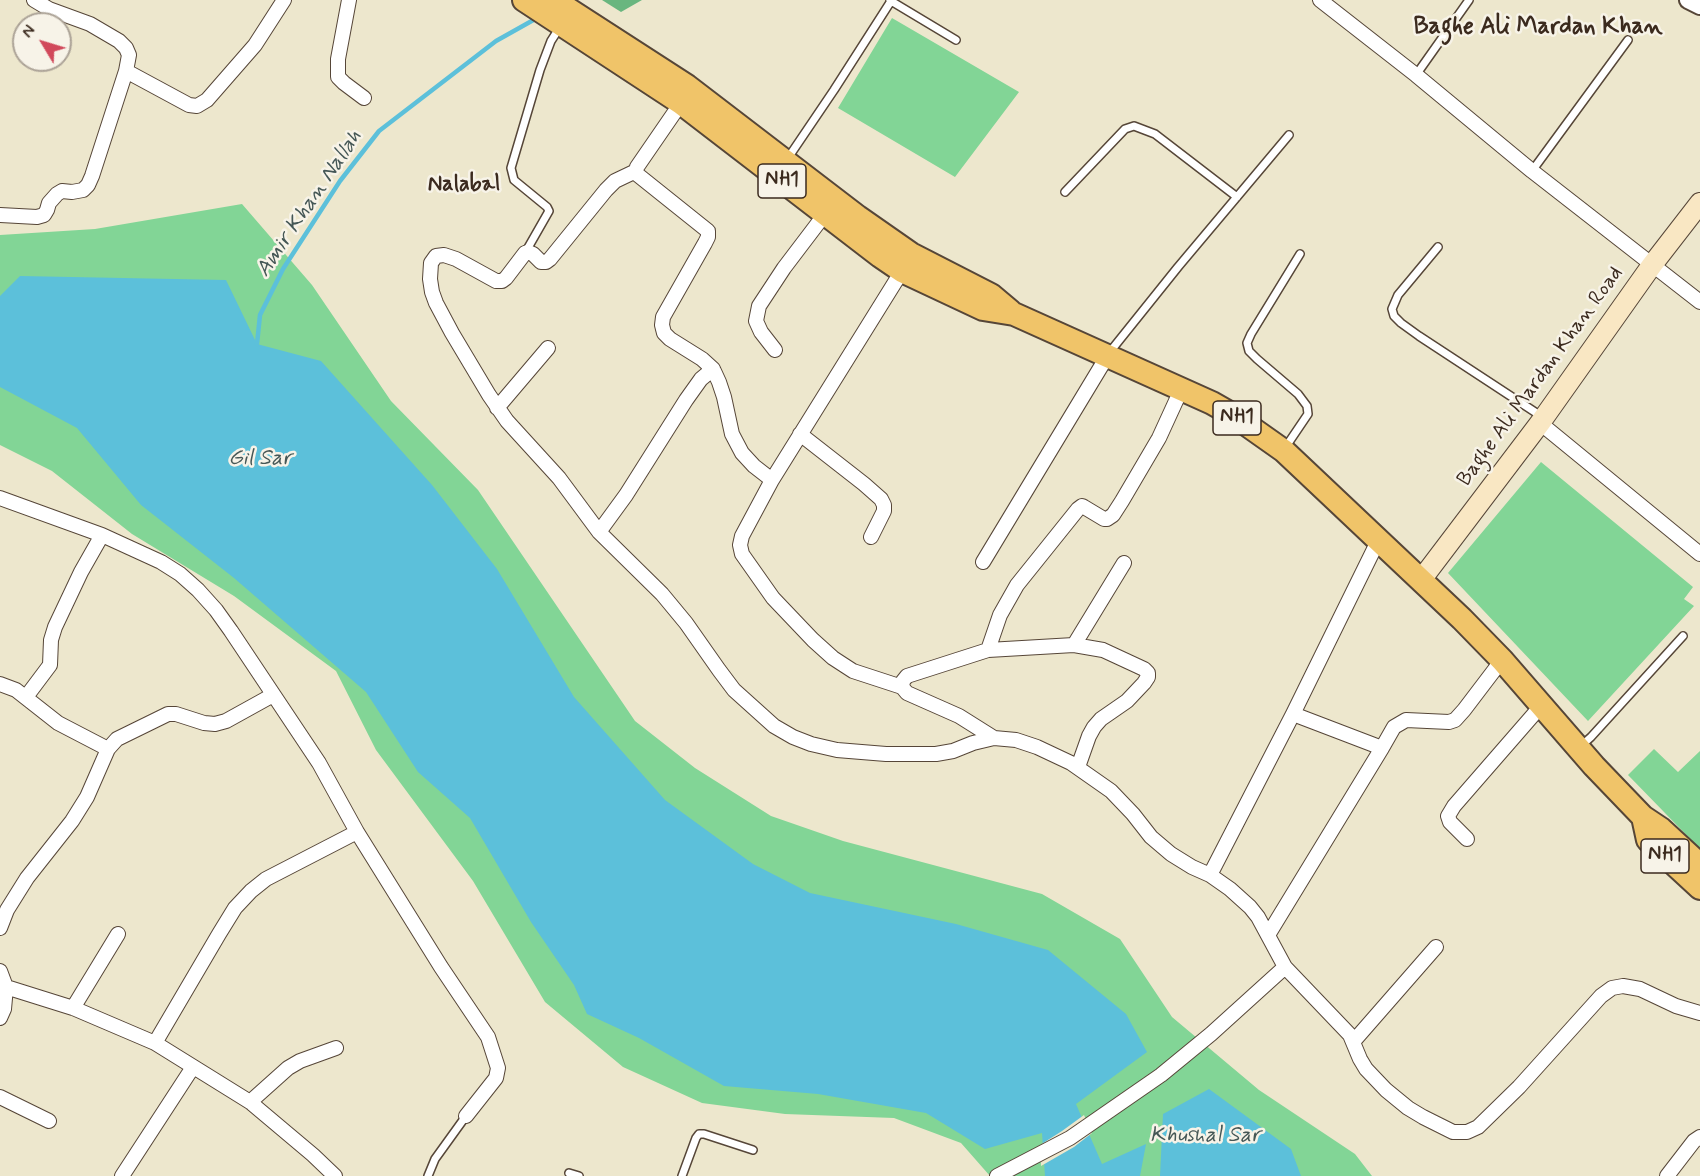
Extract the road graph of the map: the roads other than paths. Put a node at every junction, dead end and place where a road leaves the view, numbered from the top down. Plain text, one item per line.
1 (34, 0) edge
2 (284, 0) edge
3 (349, 0) edge
4 (524, 0) edge
5 (1320, 0) edge
6 (1469, 0) edge
7 (1688, 0) edge
8 (891, 1) edge
9 (1700, 6) edge
10 (563, 12) edge
11 (1628, 39) dead end
12 (956, 40) dead end
13 (126, 71) junction
14 (1416, 75) junction
15 (684, 95) junction
16 (364, 98) dead end
17 (1289, 135) dead end
18 (779, 169) junction
19 (636, 171) junction
20 (1532, 171) junction
21 (1065, 192) dead end
22 (1237, 197) junction
23 (1700, 203) edge
24 (825, 214) junction
25 (0, 215) edge
26 (1438, 247) dead end
27 (525, 253) junction
28 (1300, 254) dead end
29 (1652, 266) junction
30 (902, 271) junction
31 (1700, 302) edge
32 (1014, 314) junction
33 (548, 348) dead end
34 (775, 350) dead end
35 (1108, 355) junction
36 (713, 369) junction
37 (1181, 390) junction
38 (497, 408) junction
39 (1542, 420) junction
40 (800, 434) junction
41 (1284, 451) junction
42 (772, 480) junction
43 (0, 498) edge
44 (599, 532) junction
45 (102, 535) junction
46 (870, 537) dead end
47 (1379, 539) junction
48 (1700, 554) edge
49 (983, 562) dead end
50 (1124, 563) dead end
51 (1421, 580) junction
52 (1683, 636) dead end
53 (1074, 645) junction
54 (988, 650) junction
55 (1502, 660) junction
56 (0, 684) edge
57 (902, 687) junction
58 (273, 695) junction
59 (26, 697) junction
60 (1541, 706) junction
61 (1293, 714) junction
62 (994, 738) junction
63 (1382, 748) junction
64 (1579, 748) junction
65 (108, 749) junction
66 (1078, 767) junction
67 (1643, 817) junction
68 (357, 832) junction
69 (1467, 840) dead end
70 (1700, 865) edge
71 (1210, 875) junction
72 (1700, 888) edge
73 (0, 928) edge
74 (118, 934) dead end
75 (1268, 934) junction
76 (1436, 947) dead end
77 (1285, 967) junction
78 (0, 971) edge
79 (4, 994) edge
80 (73, 1008) junction
81 (1700, 1013) edge
82 (0, 1018) edge
83 (1353, 1042) junction
84 (155, 1043) junction
85 (336, 1048) dead end
86 (193, 1066) junction
87 (0, 1097) edge
88 (250, 1102) junction
89 (466, 1116) joint
90 (49, 1121) dead end
91 (1700, 1137) edge
92 (753, 1150) dead end
93 (569, 1173) dead end
94 (122, 1176) edge
95 (335, 1176) edge
96 (428, 1176) edge
97 (579, 1176) edge
98 (682, 1176) edge
99 (997, 1176) edge
100 (1667, 1176) edge

1 - 13 street
2 - 13 street
3 - 16 street
4 - 10 highway, NH1
5 - 14 street
6 - 14 lane
7 - 9 street
8 - 12 lane
8 - 18 lane
10 - 15 highway, NH1
10 - 27 lane
11 - 20 lane
13 - 25 street
14 - 20 street
15 - 18 highway, NH1
15 - 19 street
17 - 22 lane
18 - 24 highway, NH1
18 - 32 highway, NH1
19 - 27 street
19 - 36 street
20 - 29 street
21 - 22 lane
22 - 35 lane
23 - 29 main road, Baghe Ali Mardan Khan Road
24 - 30 highway, NH1
24 - 34 street
26 - 39 lane
27 - 38 street
28 - 41 lane
29 - 31 street
29 - 39 main road, Baghe Ali Mardan Khan Road
30 - 32 highway, NH1
30 - 40 street
32 - 35 highway, NH1
33 - 38 street
35 - 37 highway, NH1
35 - 49 street
36 - 42 street
36 - 44 street
37 - 41 highway, NH1
37 - 54 street
38 - 44 street
39 - 48 street
39 - 51 main road, Baghe Ali Mardan Khan Road
40 - 42 street
40 - 46 street
41 - 47 highway, NH1
42 - 57 street
43 - 45 street
44 - 62 street
45 - 58 street
45 - 59 street
47 - 51 highway, NH1
47 - 61 street
50 - 53 street
51 - 55 highway, NH1
52 - 64 lane
53 - 54 street
53 - 66 street
54 - 57 street
55 - 60 highway, NH1
55 - 63 street
56 - 59 street
57 - 62 street
58 - 65 street
58 - 68 street
59 - 65 street
60 - 64 highway, NH1
60 - 69 street
61 - 63 street
61 - 71 street
62 - 66 street
63 - 75 street
64 - 67 highway, NH1
65 - 73 street
66 - 71 street
67 - 70 highway, NH1
67 - 72 highway, NH1
68 - 84 street
68 - 89 street
71 - 75 street
74 - 80 street
75 - 77 street
76 - 83 street
77 - 83 street
77 - 99 street
78 - 79 street
79 - 80 street
79 - 82 street
80 - 84 street
81 - 83 street
84 - 86 street
85 - 88 street
86 - 88 street
86 - 94 street
87 - 90 street
88 - 95 street
89 - 96 lane
91 - 100 street
92 - 98 lane
93 - 97 lane

